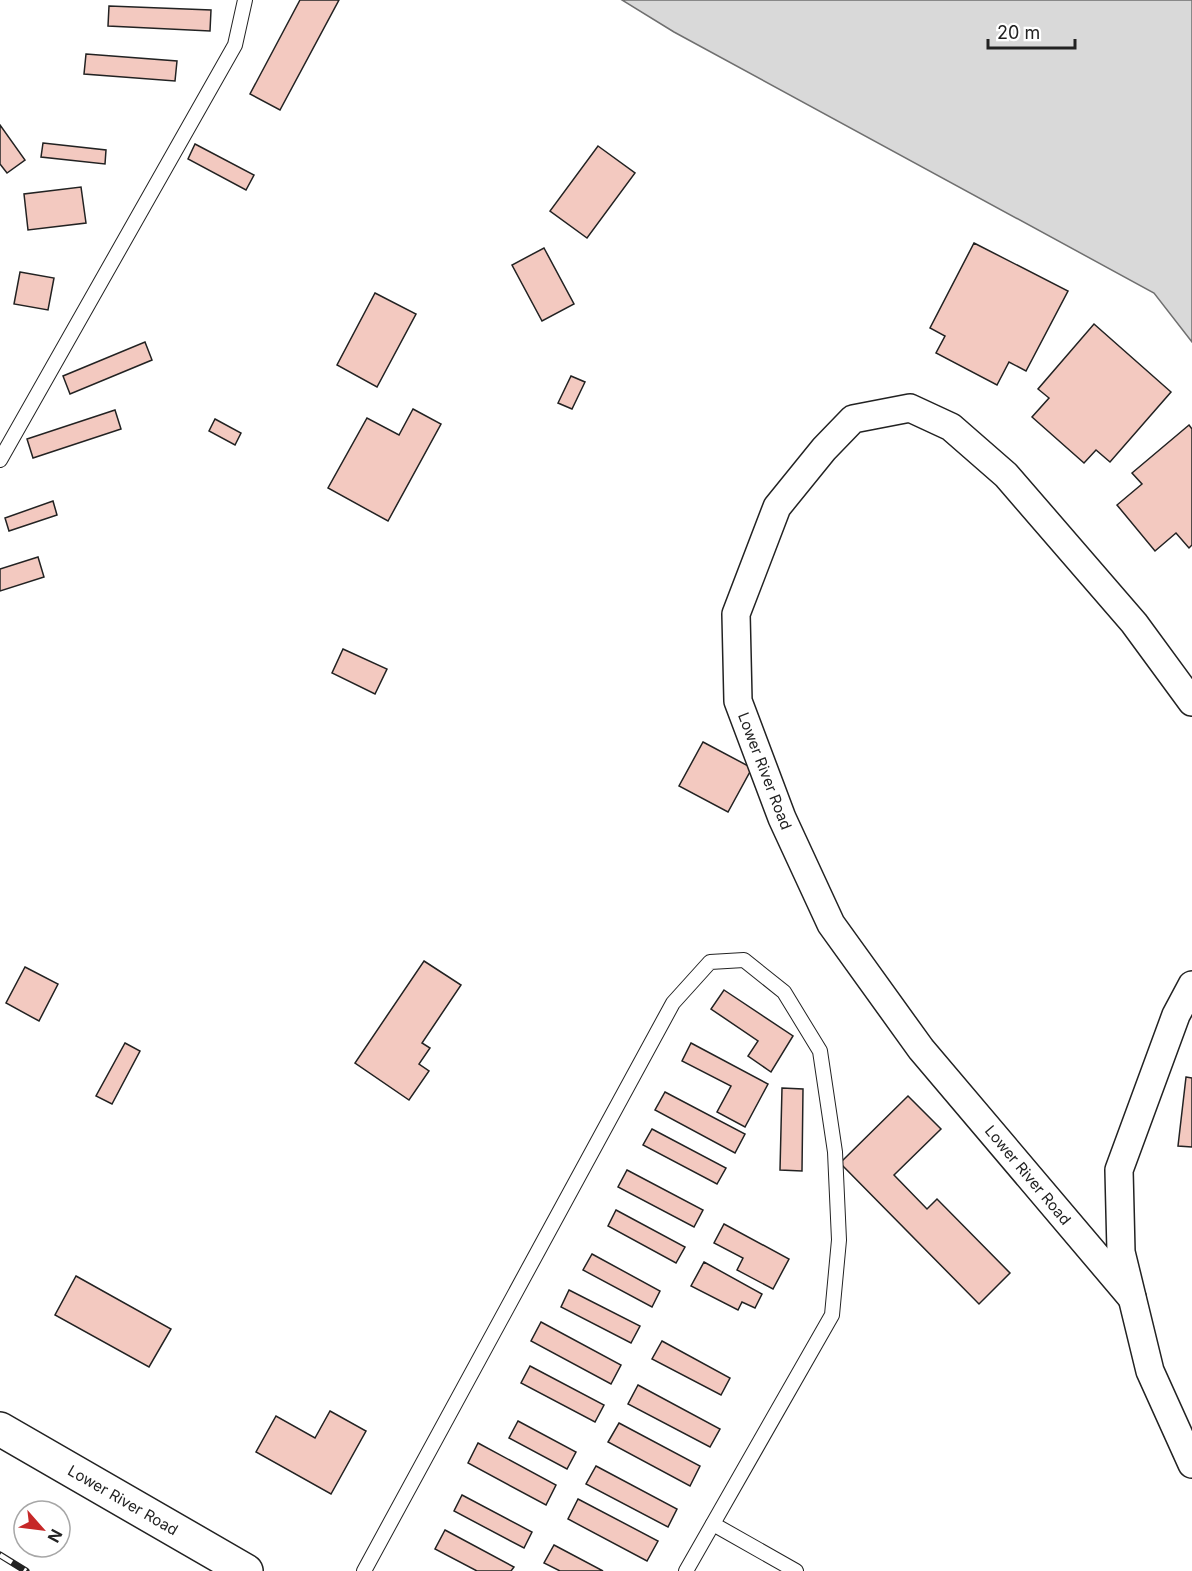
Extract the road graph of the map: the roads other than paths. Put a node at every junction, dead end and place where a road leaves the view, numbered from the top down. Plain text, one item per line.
1 (245, 0) edge
2 (0, 460) edge
3 (1192, 702) edge
4 (1192, 985) edge
5 (1132, 1298) junction
6 (0, 1428) edge
7 (1192, 1464) edge
8 (713, 1524) junction
9 (246, 1571) edge
10 (364, 1571) edge
11 (686, 1571) edge
12 (796, 1571) edge

1 - 2 lane
3 - 5 street, Lower River Road
4 - 5 street, Lower River Road
5 - 7 street, Lower River Road
6 - 9 street, Lower River Road
8 - 10 lane
8 - 11 lane
8 - 12 lane

